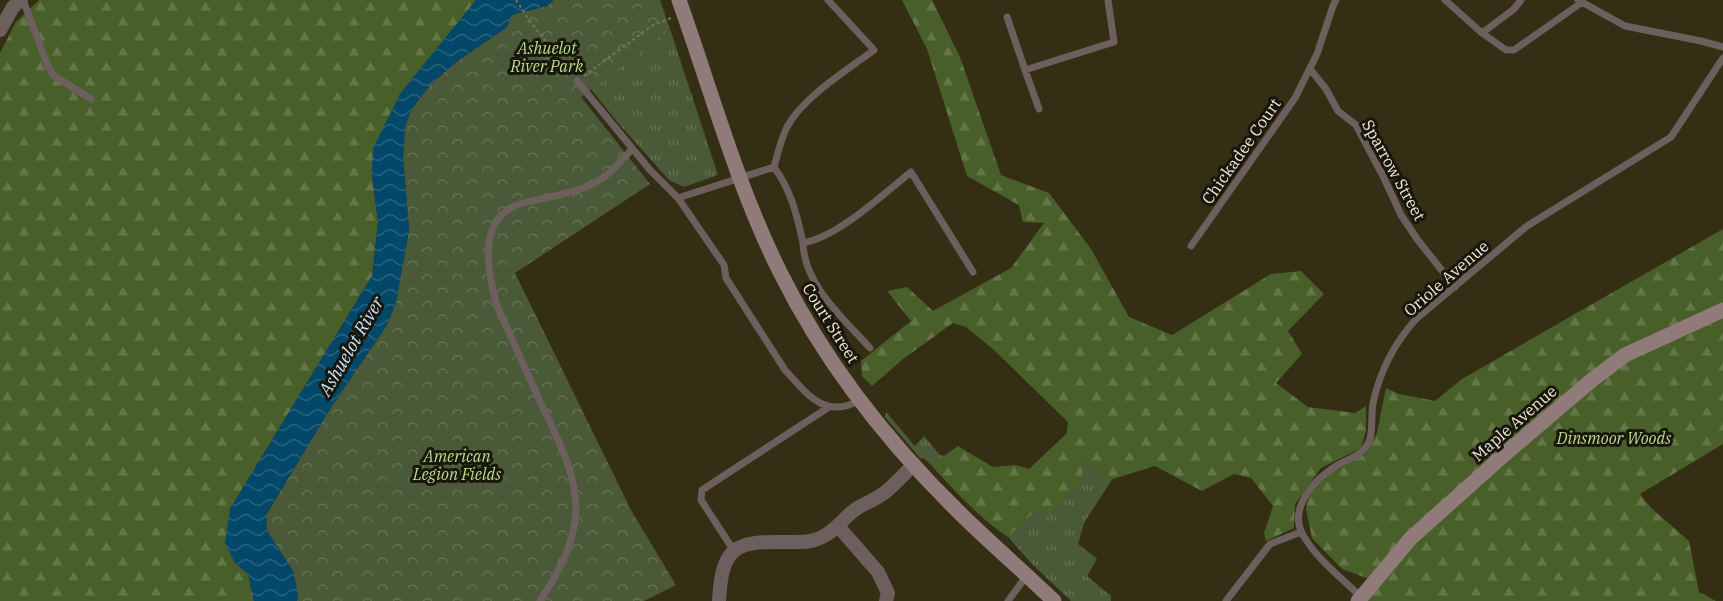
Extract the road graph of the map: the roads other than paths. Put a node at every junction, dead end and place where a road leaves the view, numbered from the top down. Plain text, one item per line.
1 (22, 0) edge
2 (679, 0) edge
3 (828, 0) edge
4 (1108, 0) edge
5 (1336, 0) edge
6 (1445, 0) edge
7 (1521, 0) edge
8 (1580, 1) edge
9 (1007, 17) dead end
10 (0, 30) edge
11 (1482, 33) junction
12 (1723, 47) edge
13 (1723, 58) edge
14 (1310, 69) junction
15 (1024, 70) junction
16 (577, 81) road end
17 (91, 99) dead end
18 (1039, 109) dead end
19 (632, 149) junction
20 (774, 167) junction
21 (741, 178) junction
22 (678, 198) junction
23 (803, 243) junction
24 (1191, 246) dead end
25 (973, 272) dead end
26 (1455, 287) junction
27 (1723, 310) edge
28 (870, 348) dead end
29 (860, 400) junction
30 (829, 407) junction
31 (914, 464) junction
32 (838, 526) junction
33 (1301, 532) junction
34 (734, 551) junction
35 (1027, 575) junction
36 (1360, 599) edge
37 (540, 601) edge
38 (719, 601) edge
39 (886, 601) edge
40 (1008, 601) edge
41 (1054, 601) edge
42 (1226, 601) edge

1 - 10 street
1 - 17 lane
2 - 21 main road, Court Street
3 - 20 lane
4 - 15 lane
5 - 14 lane
6 - 11 lane
7 - 11 lane
8 - 11 lane
8 - 12 lane
9 - 15 lane
13 - 26 lane, Oriole Avenue
14 - 24 lane, Chickadee Court
14 - 26 lane, Sparrow Street
15 - 18 lane
16 - 19 lane
19 - 22 lane
19 - 37 lane
20 - 21 lane
20 - 23 lane
21 - 22 lane
21 - 29 main road, Court Street
22 - 30 lane
23 - 25 lane
23 - 28 lane
26 - 33 lane, Oriole Avenue
27 - 36 main road, Maple Avenue
29 - 30 lane
29 - 31 main road, Court Street
30 - 34 lane
31 - 32 street
31 - 35 main road, Court Street
32 - 34 street
32 - 39 street
33 - 36 lane
33 - 42 lane
34 - 38 street
35 - 40 lane
35 - 41 main road, Court Street

